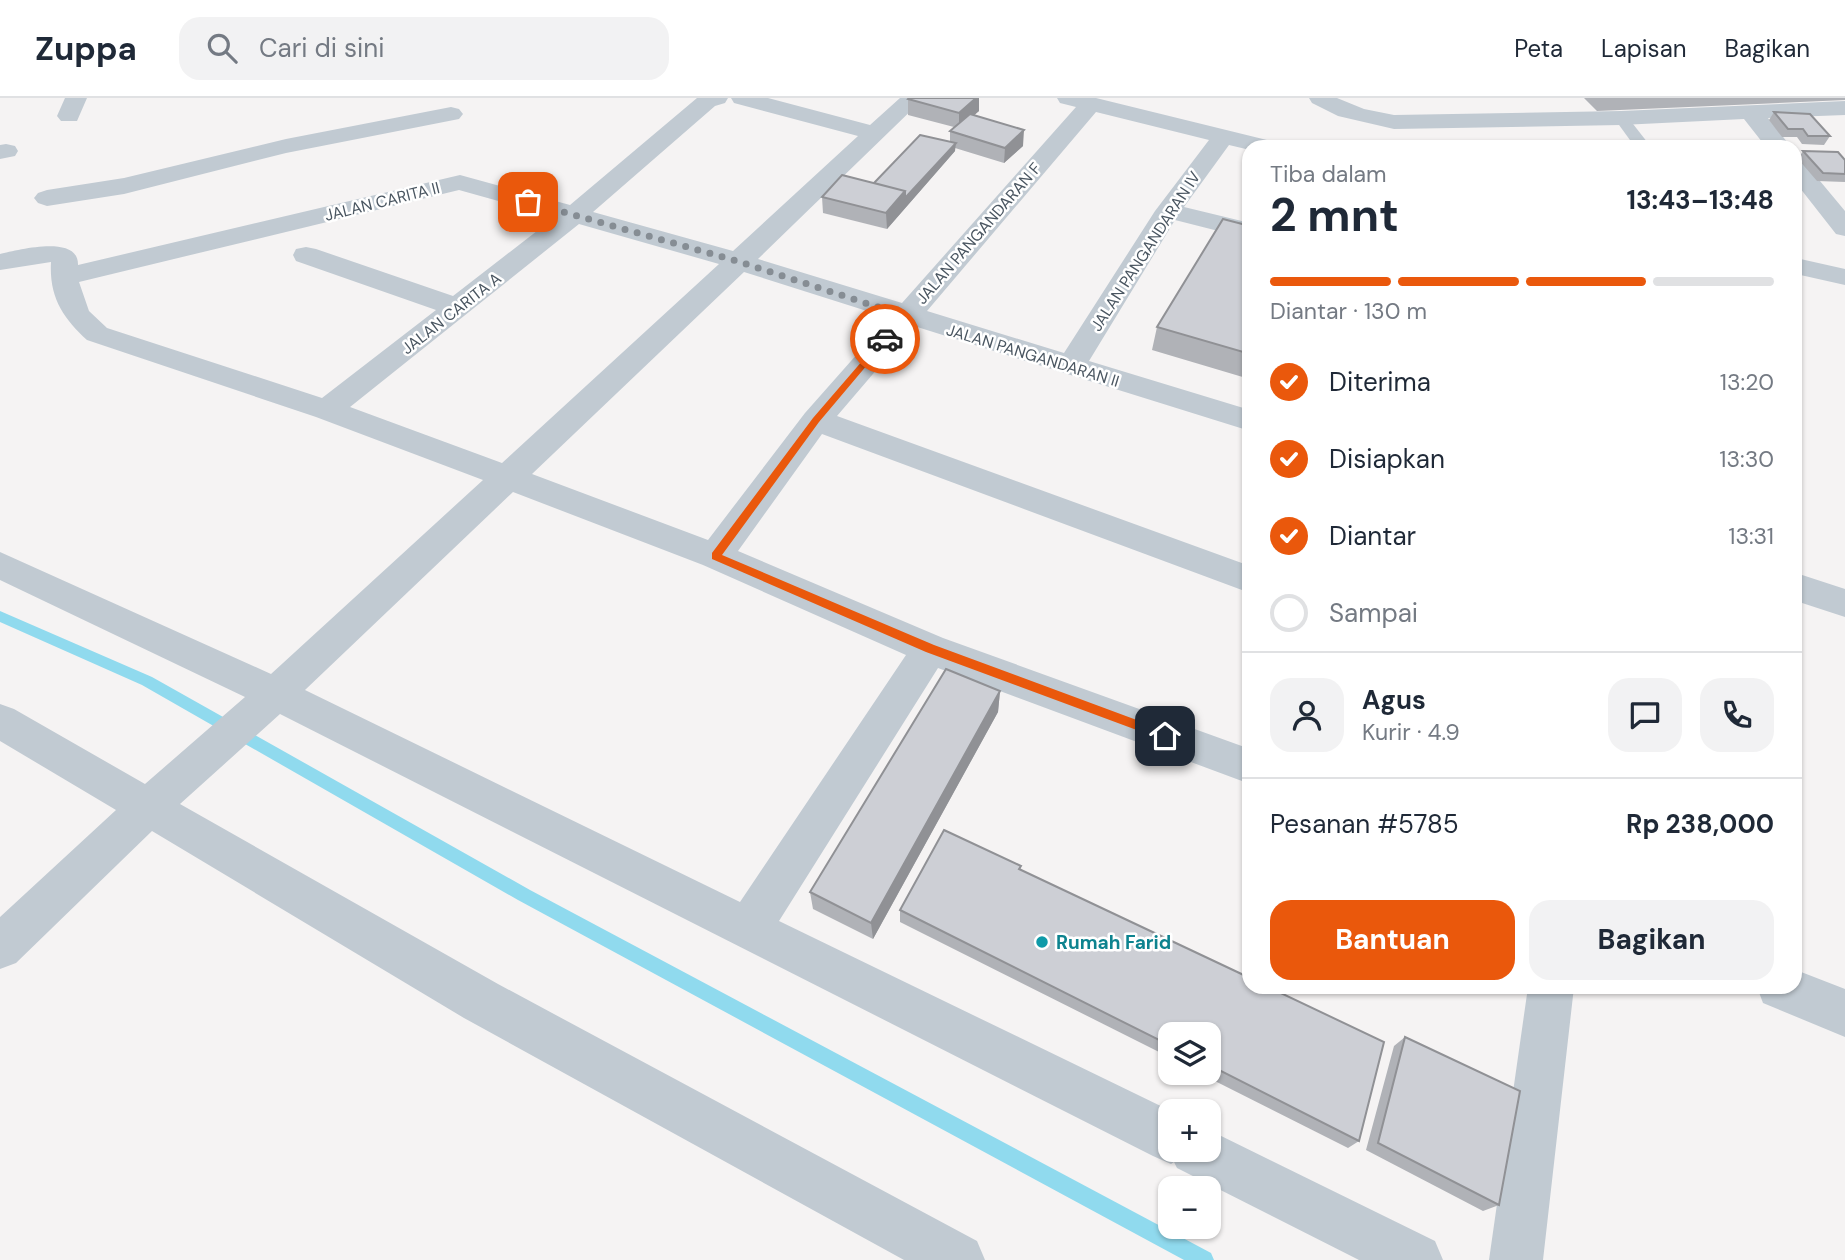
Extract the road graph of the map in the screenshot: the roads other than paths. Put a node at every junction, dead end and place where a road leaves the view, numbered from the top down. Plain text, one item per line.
1 (392, 98) edge
2 (717, 98) edge
3 (741, 98) edge
4 (913, 98) edge
5 (1320, 98) edge
6 (1082, 104) edge
7 (1845, 108) edge
8 (1751, 113) junction
9 (451, 114) dead end
10 (1621, 118) junction
11 (397, 124) junction
12 (873, 133) junction
13 (1222, 138) junction
14 (1638, 140) edge
15 (1773, 140) edge
16 (1242, 142) edge
17 (1802, 174) edge
18 (47, 198) dead end
19 (1168, 211) junction
20 (574, 215) junction
21 (1845, 228) edge
22 (1242, 229) edge
23 (306, 256) dead end
24 (737, 261) junction
25 (0, 262) edge
26 (1802, 267) edge
27 (64, 277) junction
28 (1845, 277) edge
29 (459, 308) junction
30 (905, 316) junction
31 (1071, 366) junction
32 (327, 410) junction
33 (1242, 419) edge
34 (816, 420) junction
35 (508, 477) junction
36 (715, 556) junction
37 (0, 565) edge
38 (1242, 577) edge
39 (1802, 589) edge
40 (1845, 603) edge
41 (930, 649) junction
42 (263, 706) junction
43 (0, 721) edge
44 (1242, 757) edge
45 (148, 807) junction
46 (749, 928) junction
47 (0, 947) edge
48 (1551, 994) edge
49 (1798, 994) edge
50 (1845, 1013) edge
51 (1158, 1132) edge
52 (1219, 1162) edge
53 (957, 1260) edge
54 (1416, 1260) edge
55 (1516, 1260) edge

1 - 11 street
2 - 20 street, JALAN CARITA A
3 - 12 street
4 - 12 street
5 - 10 street
6 - 13 street
6 - 30 street, JALAN PANGANDARAN F
7 - 8 street
8 - 10 street
8 - 15 street
9 - 11 street
10 - 14 lane
11 - 18 street
12 - 24 street
13 - 16 street
13 - 19 street, JALAN PANGANDARAN IV
17 - 21 street
19 - 22 street
19 - 31 street, JALAN PANGANDARAN IV
20 - 24 street, JALAN CARITA II
20 - 27 street, JALAN CARITA II
20 - 29 street, JALAN CARITA A
23 - 29 street
24 - 30 street, JALAN PANGANDARAN II
24 - 35 street
25 - 27 street
26 - 28 street
27 - 32 street
29 - 32 street, JALAN CARITA A
30 - 31 street, JALAN PANGANDARAN II
30 - 34 street, JALAN PANGANDARAN F
31 - 33 street, JALAN PANGANDARAN II
32 - 35 street
34 - 36 street, JALAN PANGANDARAN F
34 - 38 street
35 - 36 street
35 - 42 street
36 - 41 street
37 - 42 street
39 - 40 street
41 - 44 street
41 - 46 street
42 - 45 street
42 - 46 street
43 - 45 street
45 - 47 street
45 - 53 street
46 - 51 street
48 - 55 street
49 - 50 street
52 - 54 street

